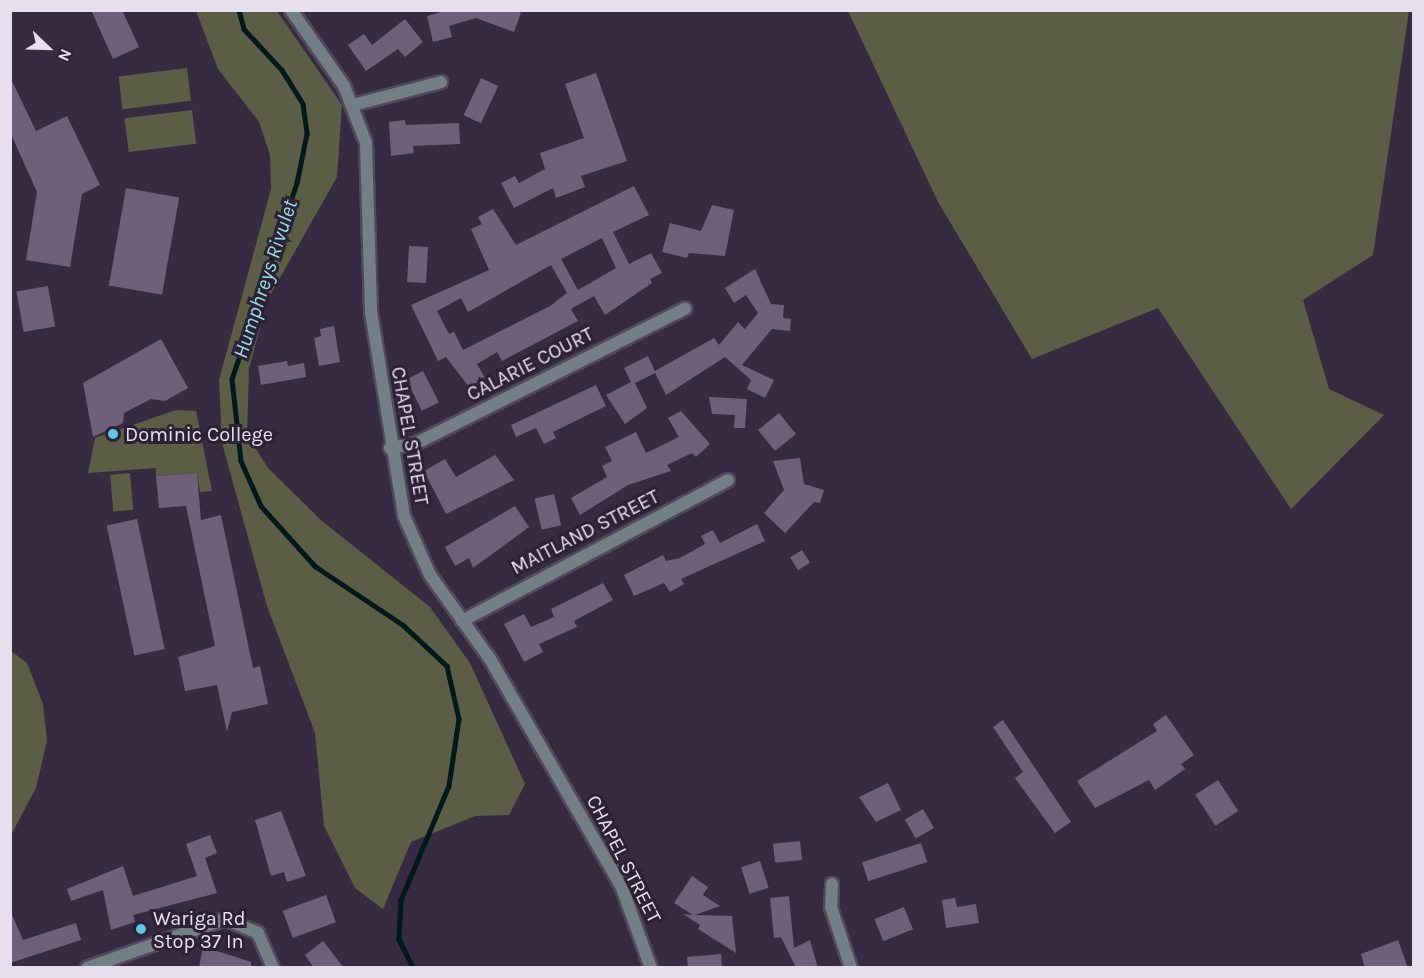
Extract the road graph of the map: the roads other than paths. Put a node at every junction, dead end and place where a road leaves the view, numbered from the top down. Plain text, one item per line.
1 (291, 10) edge
2 (441, 82) dead end
3 (353, 105) junction
4 (685, 309) dead end
5 (390, 448) junction
6 (728, 480) dead end
7 (462, 621) junction
8 (832, 884) dead end
9 (87, 968) edge
10 (273, 968) edge
11 (651, 968) edge
12 (851, 968) edge

1 - 3 street, CHAPEL STREET
2 - 3 street
3 - 5 street, CHAPEL STREET
4 - 5 street, CALARIE COURT
5 - 7 street, CHAPEL STREET
6 - 7 street, MAITLAND STREET
7 - 11 street, CHAPEL STREET
8 - 12 street
9 - 10 street

